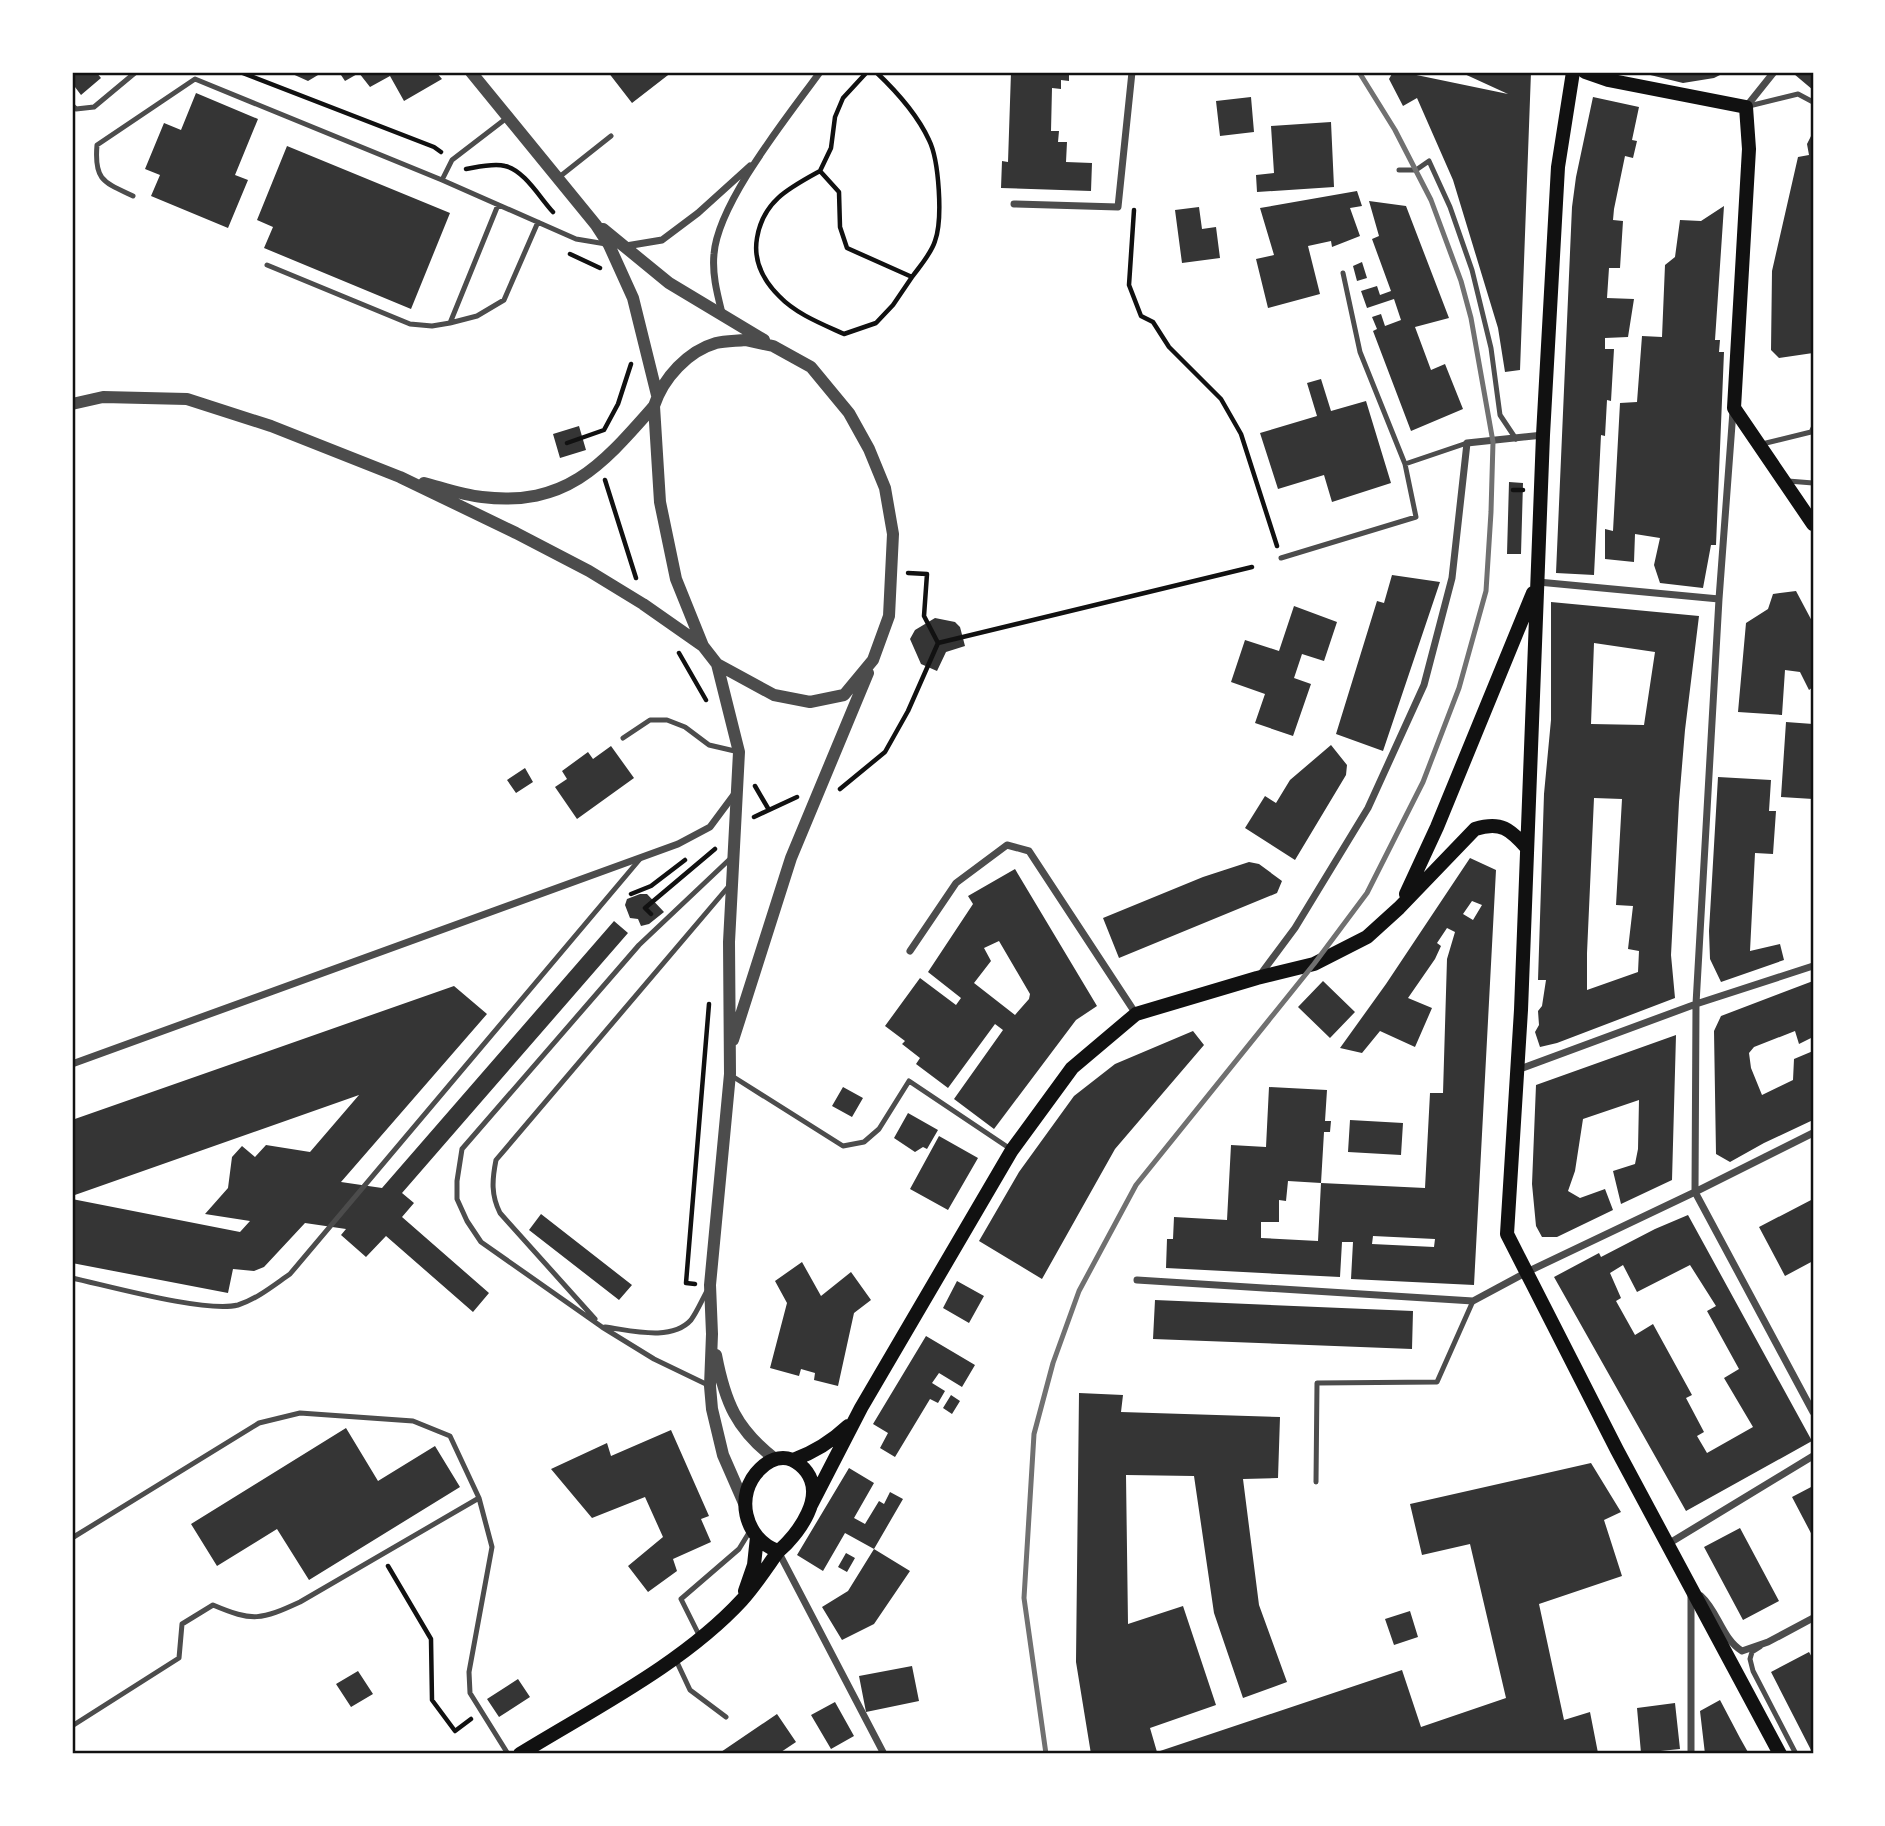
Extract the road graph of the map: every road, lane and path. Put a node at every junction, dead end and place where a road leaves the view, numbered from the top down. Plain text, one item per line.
1 (135, 72) edge
2 (240, 72) edge
3 (471, 72) edge
4 (820, 72) edge
5 (867, 72) edge
6 (876, 72) edge
7 (1132, 72) edge
8 (1573, 72) edge
9 (1585, 72) edge
10 (1774, 72) edge
11 (1813, 102) edge
12 (72, 105) edge
13 (1746, 107) junction
14 (508, 117) junction
15 (611, 136) dead end
16 (453, 160) junction
17 (756, 161) junction
18 (1399, 170) dead end
19 (820, 171) junction
20 (558, 178) junction
21 (442, 180) junction
22 (133, 196) dead end
23 (1014, 204) dead end
24 (498, 205) junction
25 (1118, 207) junction
26 (538, 222) junction
27 (596, 225) junction
28 (576, 239) junction
29 (609, 245) junction
30 (626, 246) junction
31 (267, 265) dead end
32 (604, 270) dead end
33 (1343, 273) dead end
34 (912, 278) junction
35 (722, 314) junction
36 (450, 323) junction
37 (773, 346) junction
38 (633, 357) dead end
39 (656, 401) junction
40 (72, 404) edge
41 (1734, 408) junction
42 (1813, 428) edge
43 (1543, 435) junction
44 (1516, 439) junction
45 (567, 443) dead end
46 (1467, 443) junction
47 (1759, 444) junction
48 (1405, 464) junction
49 (400, 477) junction
50 (1785, 481) junction
51 (1813, 483) edge
52 (1813, 524) edge
53 (1281, 558) joint
54 (1252, 567) dead end
55 (891, 572) junction
56 (1538, 582) junction
57 (1719, 599) junction
58 (938, 642) junction
59 (703, 646) junction
60 (873, 660) junction
61 (717, 664) junction
62 (623, 738) dead end
63 (739, 752) junction
64 (828, 791) dead end
65 (736, 792) junction
66 (804, 796) dead end
67 (746, 824) dead end
68 (725, 841) dead end
69 (1527, 848) junction
70 (692, 854) dead end
71 (733, 856) junction
72 (642, 857) junction
73 (731, 885) junction
74 (628, 895) dead end
75 (653, 900) dead end
76 (1399, 908) junction
77 (910, 951) dead end
78 (1813, 966) edge
79 (1257, 978) junction
80 (709, 996) dead end
81 (1696, 1004) junction
82 (1136, 1014) junction
83 (730, 1050) junction
84 (72, 1064) edge
85 (1517, 1070) junction
86 (730, 1074) junction
87 (1813, 1133) edge
88 (1012, 1150) junction
89 (1695, 1192) junction
90 (1527, 1272) junction
91 (72, 1278) edge
92 (1137, 1280) dead end
93 (710, 1285) junction
94 (1473, 1301) junction
95 (602, 1327) junction
96 (712, 1334) junction
97 (710, 1386) junction
98 (861, 1408) junction
99 (1813, 1412) edge
100 (1813, 1456) edge
101 (775, 1459) junction
102 (793, 1460) junction
103 (1316, 1482) dead end
104 (479, 1498) junction
105 (744, 1503) junction
106 (811, 1505) junction
107 (754, 1532) junction
108 (72, 1538) edge
109 (1668, 1544) junction
110 (778, 1551) junction
111 (381, 1555) junction
112 (1691, 1590) junction
113 (740, 1602) junction
114 (1813, 1618) edge
115 (701, 1638) junction
116 (1768, 1643) junction
117 (675, 1658) junction
118 (480, 1712) junction
119 (726, 1717) dead end
120 (72, 1726) edge
121 (508, 1754) edge
122 (520, 1754) edge
123 (884, 1754) edge
124 (1691, 1754) edge
125 (1780, 1754) edge
126 (1796, 1754) edge

1 - 12 lane
2 - 16 path
3 - 14 street
4 - 17 street
5 - 19 path
6 - 34 path
7 - 25 street
8 - 43 main road
9 - 13 main road
10 - 13 street
11 - 13 lane
13 - 41 main road
14 - 16 lane
14 - 20 street
15 - 20 lane
16 - 21 lane
16 - 28 path
17 - 30 street
17 - 35 street
18 - 44 lane
19 - 34 path
19 - 34 path
20 - 27 street
21 - 22 lane
21 - 24 lane
23 - 25 street
24 - 26 lane
24 - 36 lane
25 - 53 path
26 - 28 lane
26 - 36 lane
27 - 29 street
27 - 30 street
28 - 29 lane
28 - 32 path
29 - 39 street
30 - 35 street
31 - 36 lane
33 - 48 lane
35 - 37 street
37 - 39 street
37 - 55 street
38 - 45 path
39 - 49 street
39 - 59 street
40 - 49 street
41 - 47 main road
41 - 57 street
42 - 47 lane
43 - 44 street
43 - 56 main road
44 - 46 street
46 - 48 lane
46 - 79 street
47 - 50 main road
48 - 53 lane
49 - 59 street
50 - 51 lane
50 - 52 main road
54 - 58 path
55 - 58 path
55 - 60 street
56 - 57 street
56 - 69 main road
56 - 76 main road
57 - 81 street
58 - 64 path
59 - 61 street
60 - 61 street
60 - 83 street
61 - 63 street
62 - 63 lane
63 - 65 street
65 - 71 street
65 - 72 street
66 - 67 path
68 - 75 path
69 - 76 main road
69 - 85 main road
70 - 74 path
71 - 73 street
71 - 95 lane
72 - 84 street
72 - 91 lane
73 - 83 street
73 - 95 lane
76 - 79 main road
77 - 82 street
78 - 81 street
79 - 82 main road
80 - 93 path
81 - 85 street
81 - 89 street
82 - 88 main road
83 - 86 street
85 - 90 main road
86 - 88 lane
86 - 93 street
87 - 89 street
88 - 98 main road
89 - 90 street
89 - 99 street
90 - 94 street
90 - 109 main road
92 - 94 street
93 - 95 lane
93 - 96 street
94 - 103 lane
95 - 97 lane
96 - 97 street
96 - 101 street
97 - 105 street
98 - 102 main road
98 - 106 main road
100 - 109 street
101 - 102 main road
101 - 105 main road
102 - 106 main road
104 - 108 lane
104 - 111 lane
104 - 118 lane
105 - 107 main road
106 - 110 main road
107 - 110 main road
107 - 113 main road
107 - 115 lane
109 - 112 main road
110 - 113 main road
110 - 123 street
111 - 118 path
111 - 120 lane
112 - 116 street
112 - 124 street
112 - 125 main road
113 - 115 main road
114 - 116 street
115 - 117 main road
116 - 126 lane
117 - 119 lane
117 - 122 main road
118 - 121 lane

